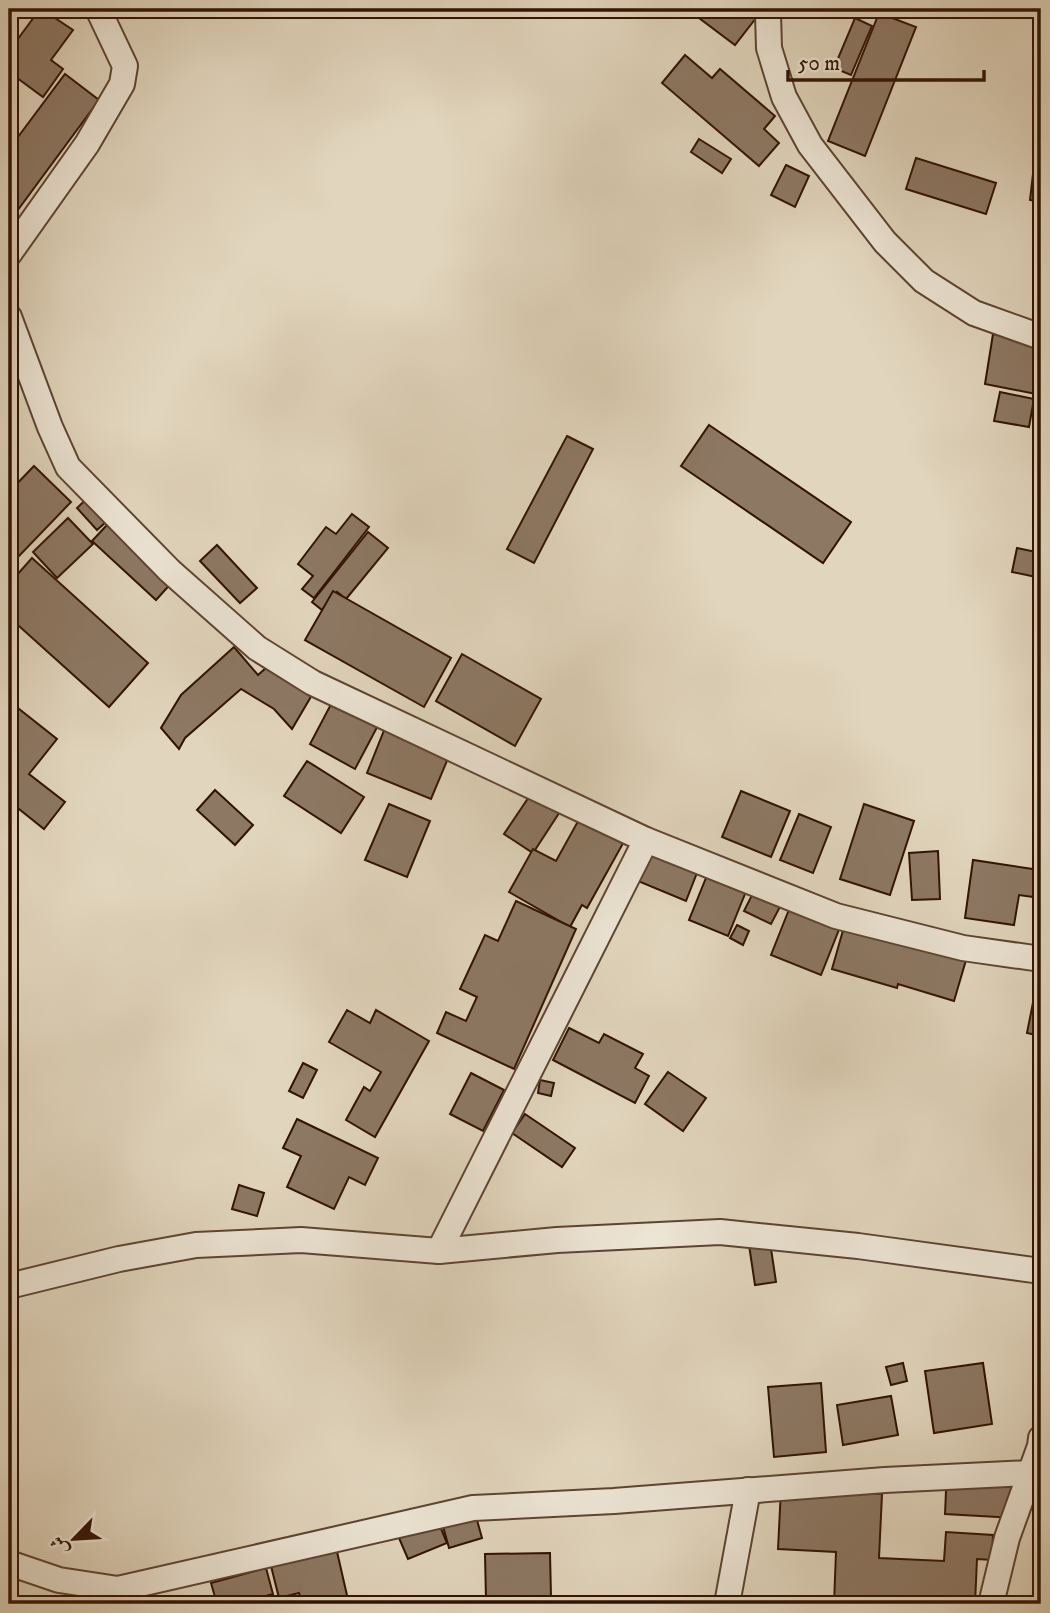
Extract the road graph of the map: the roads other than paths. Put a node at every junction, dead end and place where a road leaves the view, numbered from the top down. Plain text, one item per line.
1 (98, 9) edge
2 (771, 9) edge
3 (9, 254) edge
4 (9, 317) edge
5 (1041, 337) edge
6 (646, 840) junction
7 (1041, 959) edge
8 (439, 1251) junction
9 (1041, 1271) edge
10 (9, 1286) edge
11 (1041, 1438) edge
12 (1030, 1473) junction
13 (748, 1490) junction
14 (9, 1563) edge
15 (727, 1604) edge
16 (991, 1604) edge

1 - 3 street
2 - 5 street
4 - 6 street
6 - 7 street
6 - 8 street
8 - 9 street
8 - 10 street
11 - 12 street
12 - 13 street
12 - 16 street
13 - 14 street
13 - 15 street

